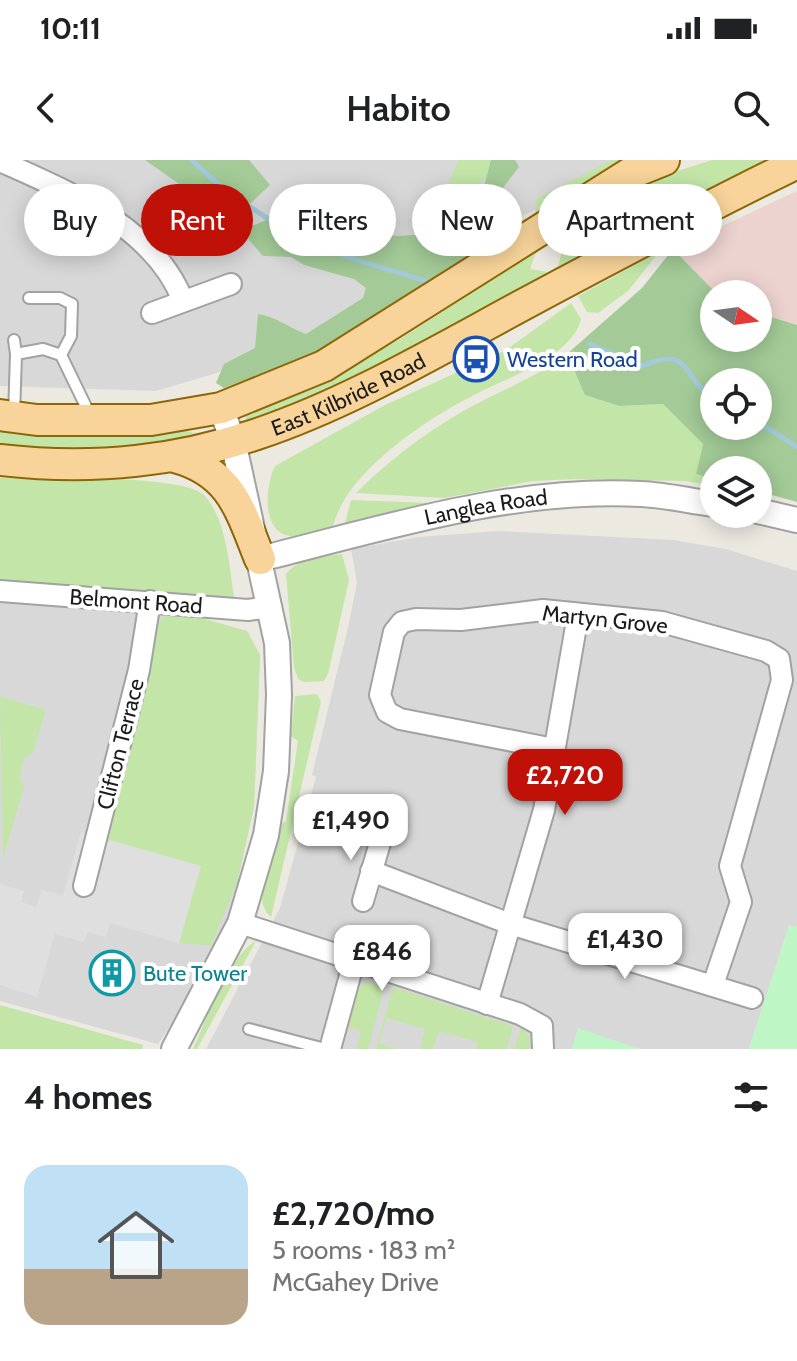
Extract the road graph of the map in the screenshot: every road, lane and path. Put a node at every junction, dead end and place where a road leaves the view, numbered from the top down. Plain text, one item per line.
1 (664, 160) edge
2 (0, 161) edge
3 (797, 163) edge
4 (231, 284) dead end
5 (29, 298) dead end
6 (183, 301) junction
7 (152, 313) dead end
8 (14, 340) dead end
9 (16, 354) junction
10 (61, 355) junction
11 (221, 408) junction
12 (7, 416) edge
13 (93, 420) junction
14 (233, 441) junction
15 (175, 457) junction
16 (0, 460) edge
17 (700, 502) edge
18 (772, 514) edge
19 (797, 520) edge
20 (260, 559) junction
21 (0, 591) edge
22 (150, 601) junction
23 (271, 607) junction
24 (578, 615) junction
25 (554, 749) junction
26 (382, 836) dead end
27 (371, 871) junction
28 (84, 886) dead end
29 (363, 901) dead end
30 (240, 923) junction
31 (510, 924) junction
32 (354, 961) junction
33 (713, 985) junction
34 (752, 998) dead end
35 (487, 1004) junction
36 (249, 1029) dead end
37 (174, 1049) edge
38 (327, 1049) edge
39 (543, 1049) edge

1 - 11 main road, East Kilbride Road
2 - 6 street
3 - 14 main road, East Kilbride Road
4 - 6 street
5 - 10 lane
6 - 7 street
8 - 9 lane
9 - 10 lane
9 - 12 lane
10 - 13 lane
11 - 13 main road, East Kilbride Road
11 - 14 street
12 - 13 main road, East Kilbride Road
14 - 15 main road, East Kilbride Road
14 - 20 street
15 - 16 main road, East Kilbride Road
15 - 20 main road
17 - 20 street, Langlea Road
18 - 19 street
20 - 23 street
21 - 22 street, Belmont Road
22 - 23 street, Belmont Road
22 - 28 street, Clifton Terrace
23 - 30 street
24 - 25 street
24 - 25 street, Martyn Grove
24 - 33 street, Martyn Grove
25 - 31 street
26 - 27 street
27 - 29 street
27 - 31 street
30 - 32 street
30 - 37 street
31 - 33 street
31 - 35 street
32 - 35 street
32 - 38 street
33 - 34 street
35 - 39 street
36 - 38 lane

